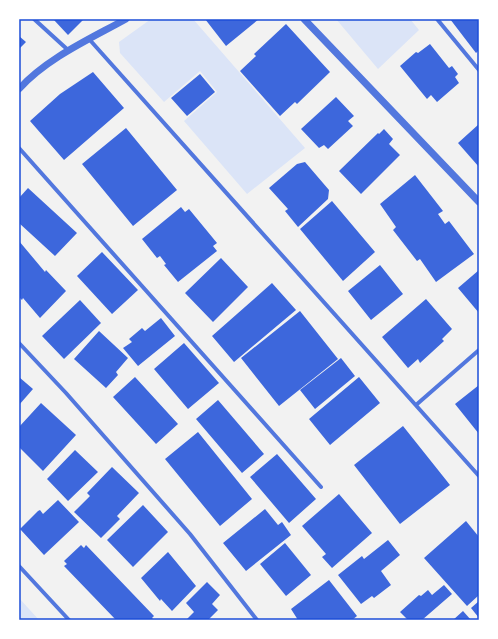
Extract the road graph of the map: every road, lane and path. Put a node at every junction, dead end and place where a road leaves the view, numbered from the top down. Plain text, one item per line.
1 (34, 19) edge
2 (126, 19) edge
3 (304, 19) edge
4 (436, 19) edge
5 (89, 39) junction
6 (68, 50) junction
7 (479, 70) edge
8 (19, 89) edge
9 (19, 148) edge
10 (479, 202) edge
11 (19, 343) edge
12 (479, 350) edge
13 (416, 405) junction
14 (479, 476) edge
15 (321, 487) dead end
16 (19, 566) edge
17 (69, 620) edge
18 (257, 620) edge

1 - 6 street
2 - 5 street
3 - 10 street
4 - 7 street
5 - 6 street
5 - 13 street
6 - 8 street
9 - 15 street
11 - 18 street
12 - 13 street
13 - 14 street
16 - 17 street

